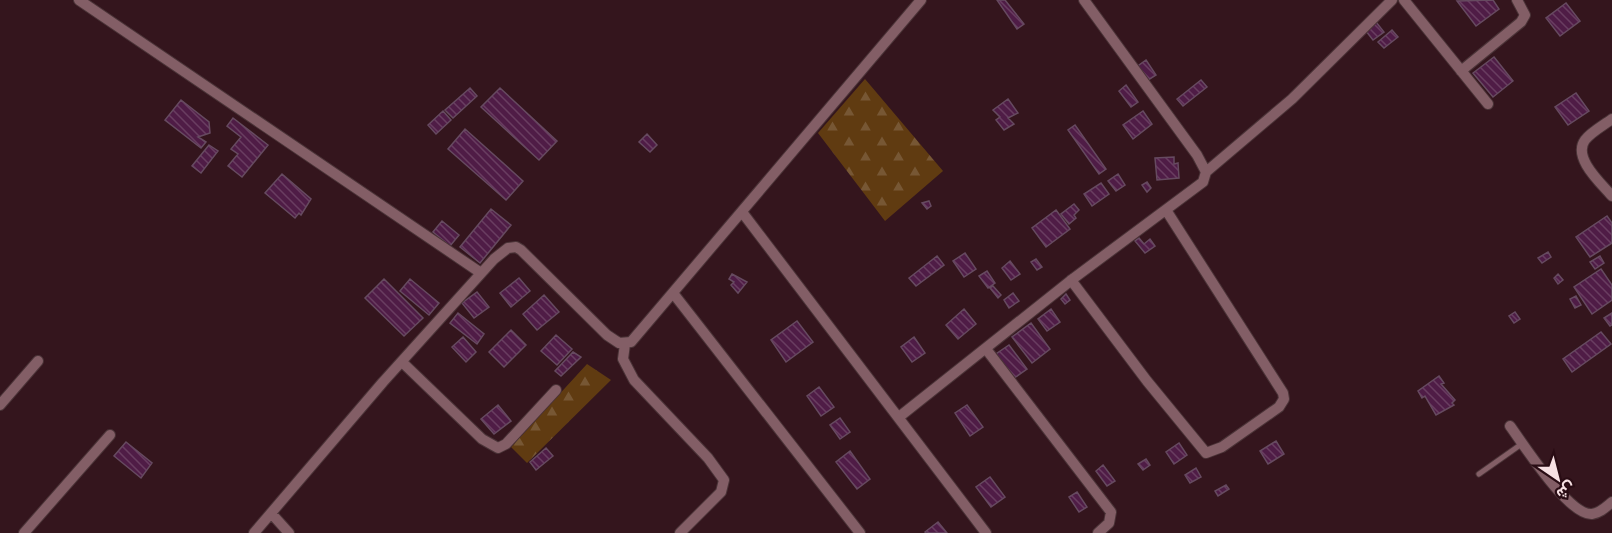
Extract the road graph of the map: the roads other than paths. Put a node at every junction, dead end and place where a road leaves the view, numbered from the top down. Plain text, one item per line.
1 (79, 0) edge
2 (921, 0) edge
3 (1084, 0) edge
4 (1392, 0) edge
5 (1404, 0) edge
6 (1517, 0) edge
7 (1461, 71) junction
8 (1488, 104) dead end
9 (1612, 119) edge
10 (1206, 172) junction
11 (1612, 196) edge
12 (1166, 210) junction
13 (742, 212) junction
14 (481, 273) junction
15 (1071, 280) junction
16 (673, 293) junction
17 (625, 344) junction
18 (986, 349) junction
19 (38, 361) dead end
20 (402, 362) junction
21 (556, 390) dead end
22 (0, 405) edge
23 (899, 417) junction
24 (1510, 426) dead end
25 (110, 435) dead end
26 (1522, 443) junction
27 (1479, 474) dead end
28 (1612, 502) edge
29 (271, 513) junction
30 (24, 533) edge
31 (254, 533) edge
32 (289, 533) edge
33 (680, 533) edge
34 (860, 533) edge
35 (986, 533) edge
36 (1098, 533) edge

1 - 14 street
2 - 13 street
3 - 10 street
4 - 10 street
5 - 7 street
6 - 7 street
7 - 8 street
9 - 11 street
10 - 12 street
12 - 15 street
12 - 15 street
13 - 16 street
13 - 23 street
14 - 17 street
14 - 20 street
15 - 18 street
16 - 17 street
16 - 34 street
17 - 33 street
18 - 23 street
18 - 36 street
19 - 22 street
20 - 21 street
20 - 29 street
23 - 35 street
24 - 26 street
25 - 30 street
26 - 27 lane
26 - 28 street
29 - 31 street
29 - 32 street

